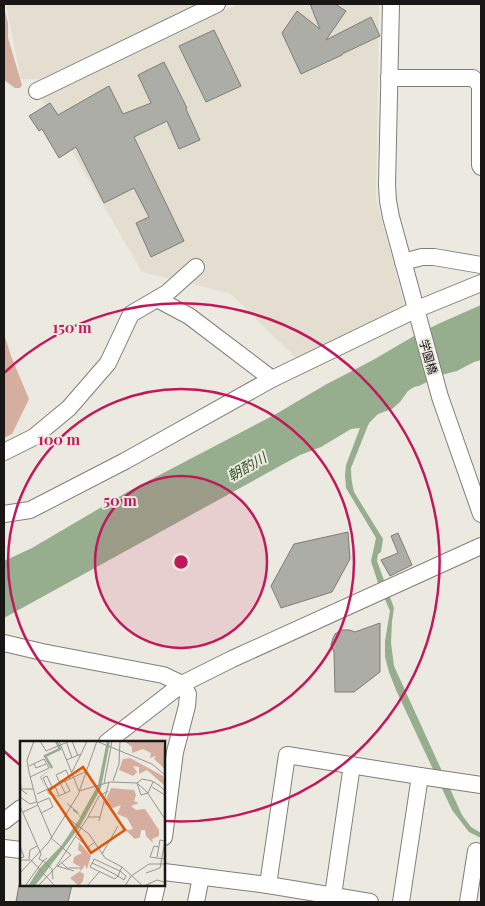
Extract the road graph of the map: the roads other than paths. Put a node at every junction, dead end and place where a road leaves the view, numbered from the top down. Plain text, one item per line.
1 (217, 4) edge
2 (392, 4) edge
3 (389, 78) junction
4 (38, 90) dead end
5 (481, 167) edge
6 (403, 262) junction
7 (481, 265) edge
8 (196, 268) dead end
9 (481, 283) edge
10 (158, 298) junction
11 (416, 313) junction
12 (272, 379) junction
13 (4, 452) edge
14 (4, 514) edge
15 (481, 514) edge
16 (481, 546) edge
17 (4, 643) edge
18 (182, 684) junction
19 (108, 741) edge
20 (352, 765) junction
21 (420, 776) junction
22 (481, 786) edge
23 (20, 809) edge
24 (4, 822) edge
25 (165, 829) edge
26 (4, 848) edge
27 (20, 850) edge
28 (476, 851) dead end
29 (165, 872) edge
30 (201, 877) junction
31 (268, 885) junction
32 (157, 886) edge
33 (332, 899) edge
34 (153, 902) edge
35 (196, 902) edge
36 (370, 902) edge
37 (401, 902) edge
38 (468, 902) edge

1 - 4 street
2 - 3 street, 学園橋
3 - 5 street
3 - 6 street, 学園橋
6 - 7 street
6 - 11 street, 学園橋
8 - 10 street
9 - 11 street
10 - 12 street
10 - 13 street
11 - 12 street
11 - 15 street, 学園橋
12 - 14 street
16 - 18 street
17 - 18 street
18 - 19 street
18 - 25 street
20 - 21 street
20 - 31 street
20 - 33 street
21 - 22 street
21 - 37 street
23 - 24 street
26 - 27 street
28 - 38 street
29 - 30 street
30 - 31 street
30 - 35 street
31 - 33 street
32 - 34 street
33 - 36 street

